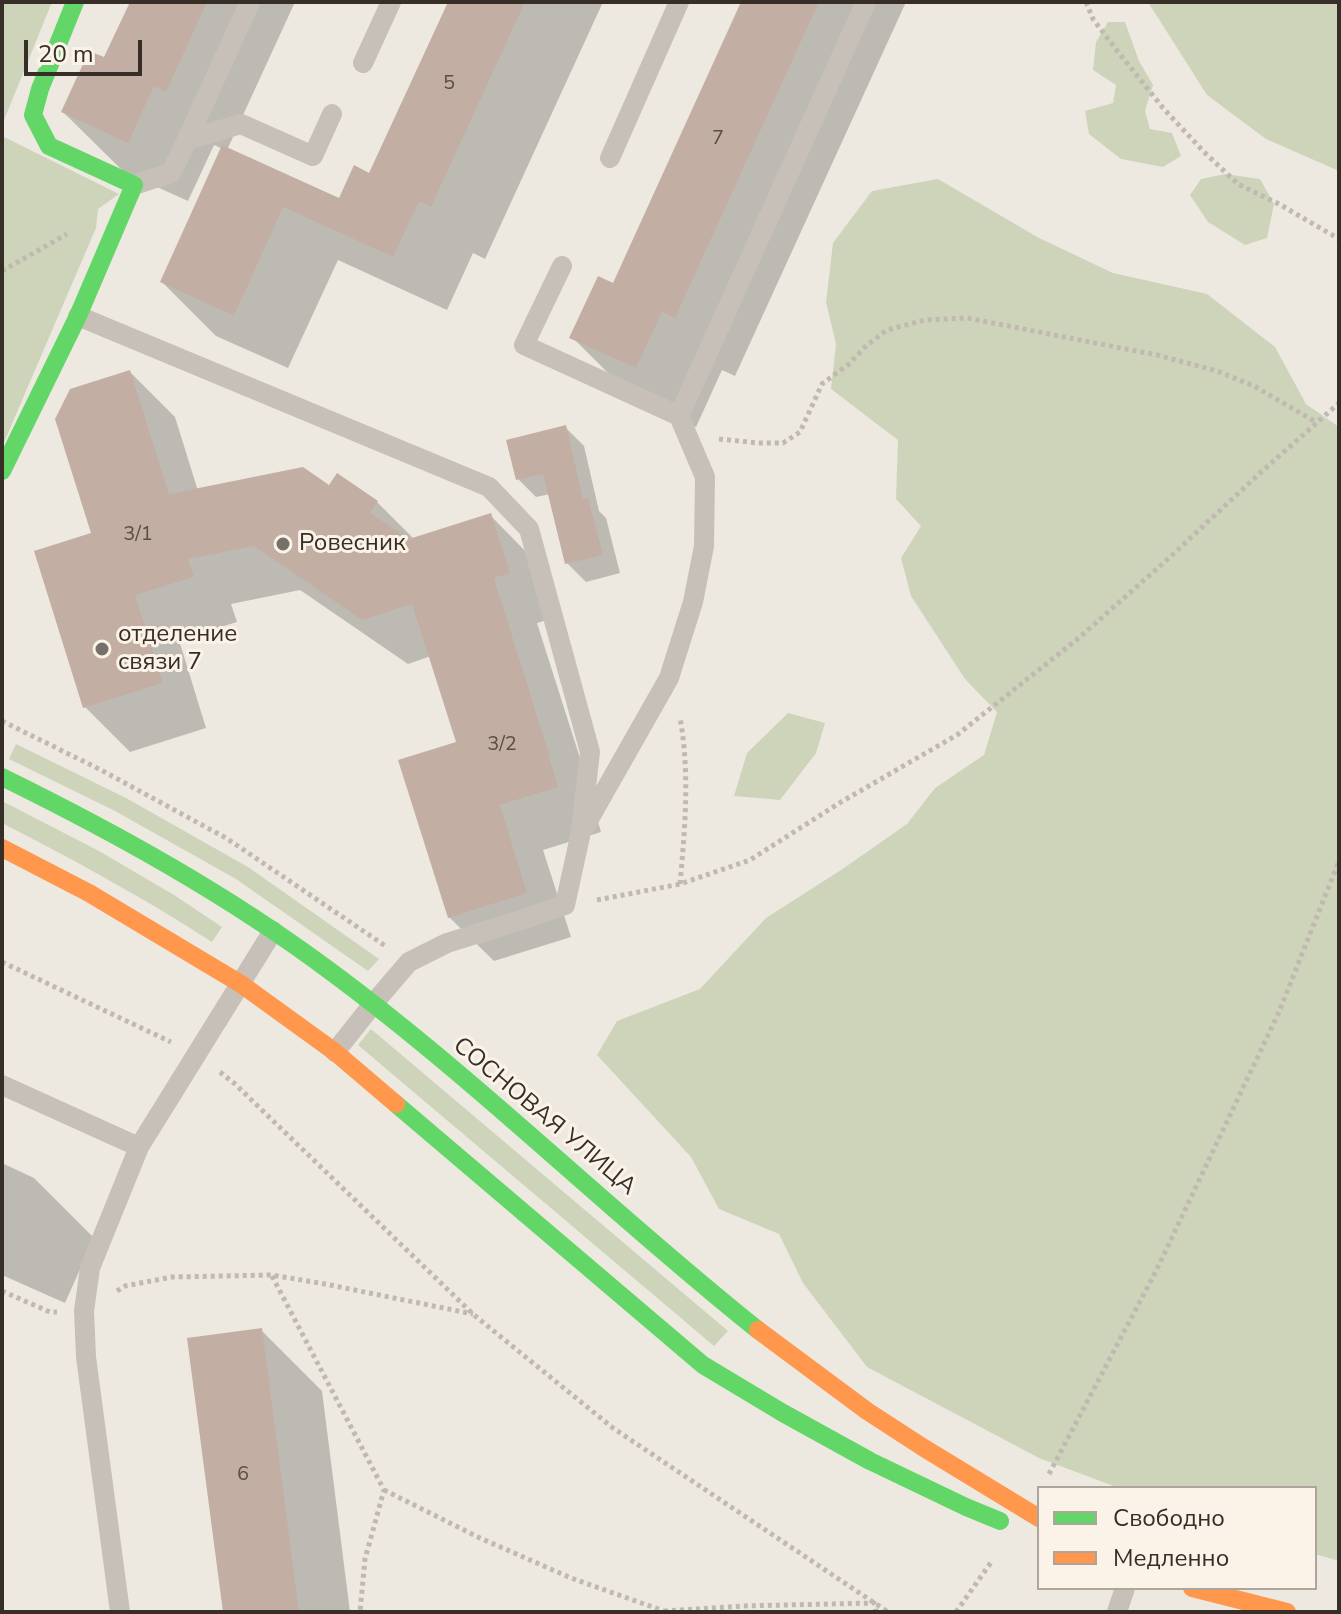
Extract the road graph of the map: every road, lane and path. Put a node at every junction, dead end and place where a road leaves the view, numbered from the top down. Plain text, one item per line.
1 (75, 2) edge
2 (250, 2) edge
3 (391, 2) edge
4 (679, 2) edge
5 (866, 2) edge
6 (1086, 2) edge
7 (363, 63) dead end
8 (332, 114) dead end
9 (187, 140) junction
10 (610, 158) dead end
11 (134, 185) junction
12 (1339, 239) edge
13 (562, 266) dead end
14 (78, 316) junction
15 (1339, 403) edge
16 (679, 416) junction
17 (1316, 422) junction
18 (691, 444) junction
19 (2, 471) edge
20 (669, 678) junction
21 (2, 721) edge
22 (2, 777) edge
23 (581, 832) junction
24 (2, 848) edge
25 (1339, 861) edge
26 (680, 884) junction
27 (565, 905) junction
28 (273, 931) junction
29 (2, 962) edge
30 (409, 962) junction
31 (241, 984) junction
32 (373, 1004) junction
33 (335, 1052) junction
34 (198, 1055) junction
35 (2, 1085) edge
36 (139, 1147) junction
37 (272, 1275) junction
38 (2, 1291) edge
39 (84, 1311) junction
40 (474, 1315) junction
41 (1046, 1480) dead end
42 (384, 1490) junction
43 (1030, 1528) edge
44 (1124, 1590) edge
45 (1200, 1590) edge
46 (874, 1603) junction
47 (120, 1612) edge
48 (360, 1612) edge
49 (661, 1612) edge
50 (876, 1612) edge
51 (888, 1612) edge
52 (1117, 1612) edge
53 (1287, 1612) edge

1 - 11 street
2 - 9 lane
3 - 7 lane
4 - 10 lane
5 - 16 lane
6 - 12 path
8 - 9 lane
9 - 11 lane
11 - 14 street
13 - 16 lane
14 - 19 street
14 - 23 lane
15 - 17 path
16 - 18 lane
17 - 18 path
17 - 26 path
18 - 20 lane
20 - 23 lane
20 - 26 path
21 - 30 path
22 - 28 street, СОСНОВАЯ УЛИЦА
23 - 27 lane
24 - 31 street, СОСНОВАЯ УЛИЦА
25 - 41 path
26 - 27 path
27 - 30 lane
28 - 31 lane
28 - 32 street, СОСНОВАЯ УЛИЦА
29 - 34 path
30 - 32 lane
31 - 33 street, СОСНОВАЯ УЛИЦА
31 - 34 lane
32 - 33 lane
32 - 43 street, СОСНОВАЯ УЛИЦА
33 - 43 street, СОСНОВАЯ УЛИЦА
34 - 36 lane
34 - 40 path
35 - 36 lane
36 - 39 lane
37 - 39 path
37 - 40 path
37 - 42 path
38 - 39 path
39 - 47 lane
40 - 46 path
42 - 48 path
42 - 49 path
44 - 52 lane
45 - 53 street
46 - 49 path
46 - 50 path
46 - 51 path

